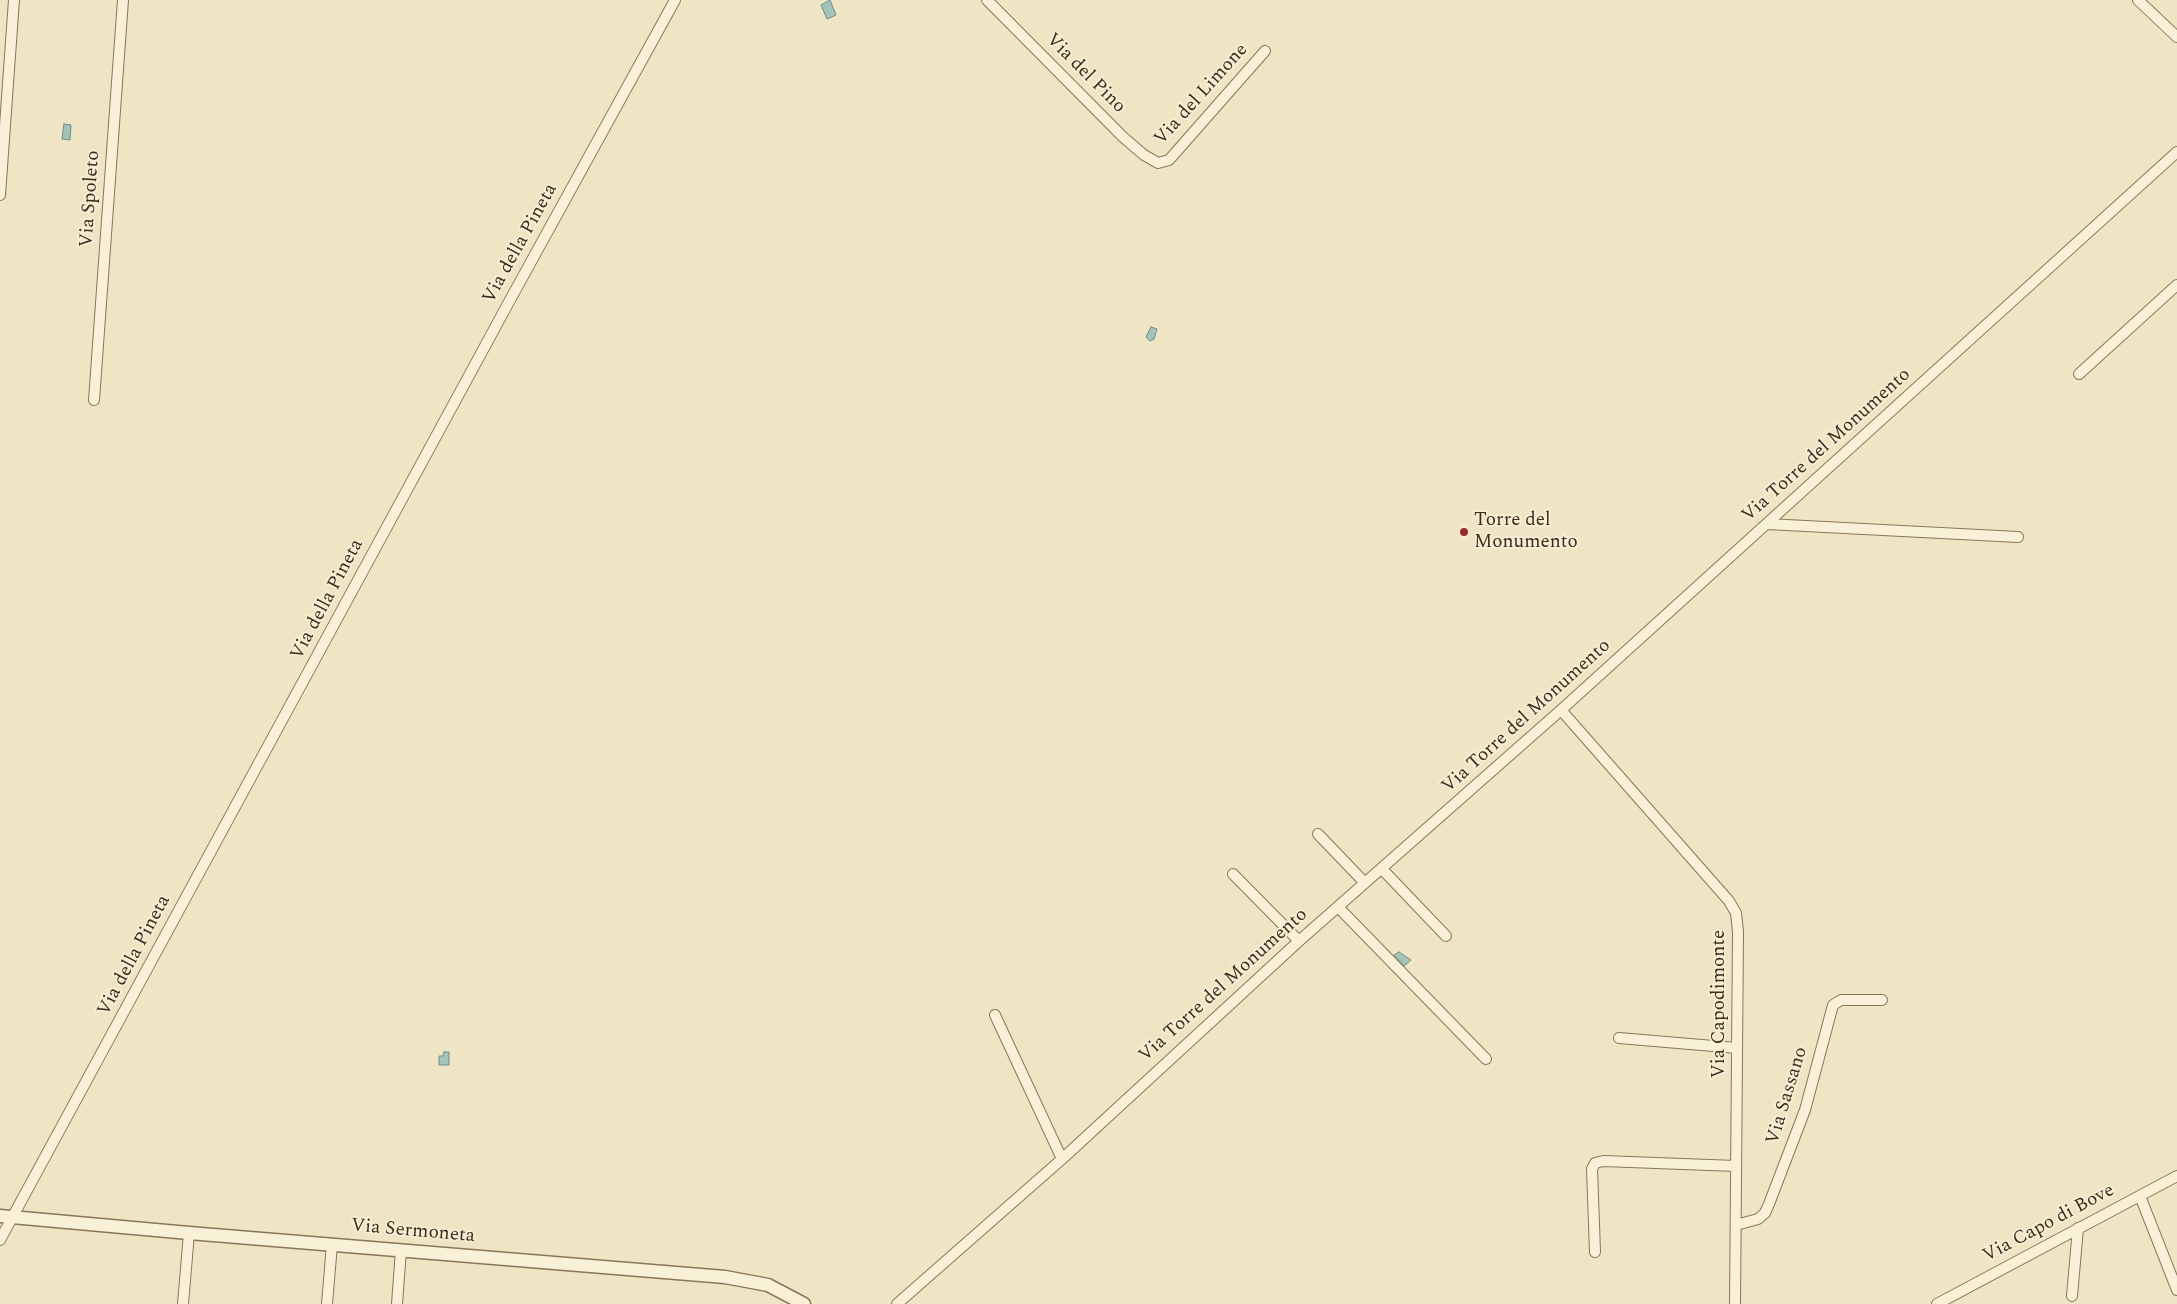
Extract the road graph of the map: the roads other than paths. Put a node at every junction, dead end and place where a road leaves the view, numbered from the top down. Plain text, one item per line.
1 (14, 0) edge
2 (122, 0) edge
3 (675, 0) edge
4 (987, 0) edge
5 (2138, 0) edge
6 (2177, 37) edge
7 (1265, 51) dead end
8 (2177, 152) edge
9 (1164, 163) joint
10 (0, 195) edge
11 (2177, 285) edge
12 (2079, 374) dead end
13 (94, 400) dead end
14 (1767, 524) junction
15 (2018, 537) dead end
16 (1561, 710) junction
17 (1318, 834) dead end
18 (1382, 869) junction
19 (1233, 874) dead end
20 (1365, 883) junction
21 (1338, 907) junction
22 (1446, 936) dead end
23 (1299, 941) junction
24 (1882, 1000) dead end
25 (995, 1015) dead end
26 (1619, 1038) dead end
27 (1737, 1048) junction
28 (1486, 1059) dead end
29 (1062, 1159) junction
30 (1736, 1166) junction
31 (2177, 1176) edge
32 (2140, 1196) junction
33 (6, 1216) edge
34 (1736, 1225) junction
35 (2078, 1228) junction
36 (188, 1233) junction
37 (0, 1240) edge
38 (332, 1244) junction
39 (401, 1250) junction
40 (1595, 1252) dead end
41 (2177, 1290) edge
42 (2072, 1296) dead end
43 (183, 1304) edge
44 (327, 1304) edge
45 (397, 1304) edge
46 (804, 1304) edge
47 (896, 1304) edge
48 (1735, 1304) edge
49 (1937, 1304) edge

1 - 10 street
2 - 13 street, Via Spoleto
3 - 33 street, Via della Pineta
4 - 9 street, Via del Pino
5 - 6 street
7 - 9 street, Via del Limone
8 - 14 street, Via Torre del Monumento
11 - 12 street
14 - 15 street
14 - 16 street, Via Torre del Monumento
16 - 18 street, Via Torre del Monumento
16 - 27 street, Via Capodimonte
17 - 20 street
18 - 20 street, Via Torre del Monumento
18 - 22 street
19 - 23 street
20 - 21 street, Via Torre del Monumento
21 - 23 street, Via Torre del Monumento
21 - 28 street
23 - 29 street, Via Torre del Monumento
24 - 34 street, Via Sassano
25 - 29 street
26 - 27 street
27 - 30 street, Via Capodimonte
29 - 47 street, Via Torre del Monumento
30 - 34 street, Via Capodimonte
30 - 40 street
31 - 32 street, Via Capo di Bove
32 - 35 street, Via Capo di Bove
32 - 41 street
33 - 36 street, Via Sermoneta
33 - 37 street, Via della Pineta
34 - 48 street, Via Capodimonte
35 - 42 street
35 - 49 street, Via Capo di Bove
36 - 38 street, Via Sermoneta
36 - 43 street
38 - 39 street, Via Sermoneta
38 - 44 street
39 - 45 street
39 - 46 street, Via Sermoneta

